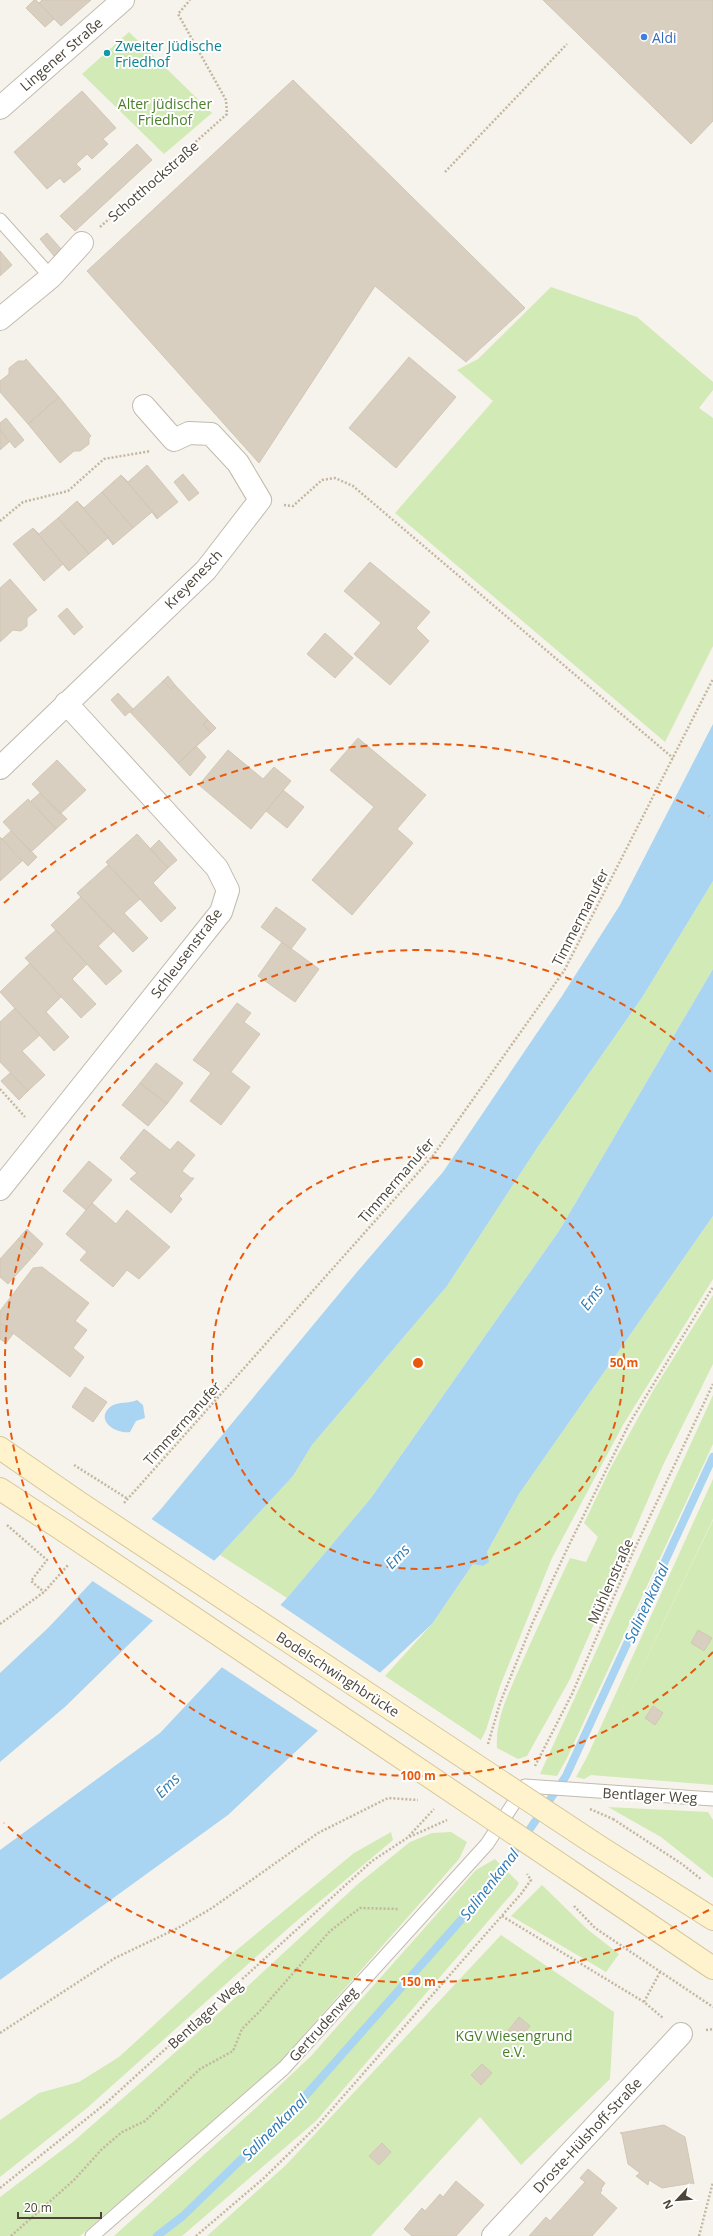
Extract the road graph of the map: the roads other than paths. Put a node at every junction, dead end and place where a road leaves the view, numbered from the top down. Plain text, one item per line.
1 (123, 0) edge
2 (0, 108) edge
3 (0, 220) edge
4 (82, 244) road end
5 (51, 277) junction
6 (0, 319) edge
7 (144, 406) dead end
8 (66, 703) junction
9 (0, 768) edge
10 (0, 1189) edge
11 (0, 1448) edge
12 (0, 1489) edge
13 (531, 1786) joint
14 (713, 1799) edge
15 (713, 1919) edge
16 (713, 1968) edge
17 (681, 2034) dead end
18 (92, 2236) edge
19 (493, 2236) edge

1 - 2 street, Lingener Straße
3 - 5 lane
4 - 5 street
5 - 6 street
7 - 8 street, Kreyenesch
8 - 9 street, Kreyenesch
8 - 10 street, Schleusenstraße
11 - 15 main road, Bodelschwinghbrücke, bridge
12 - 16 main road, bridge
13 - 14 lane, Bentlager Weg
13 - 18 lane, Gertrudenweg
17 - 19 street, Droste-Hülshoff-Straße

